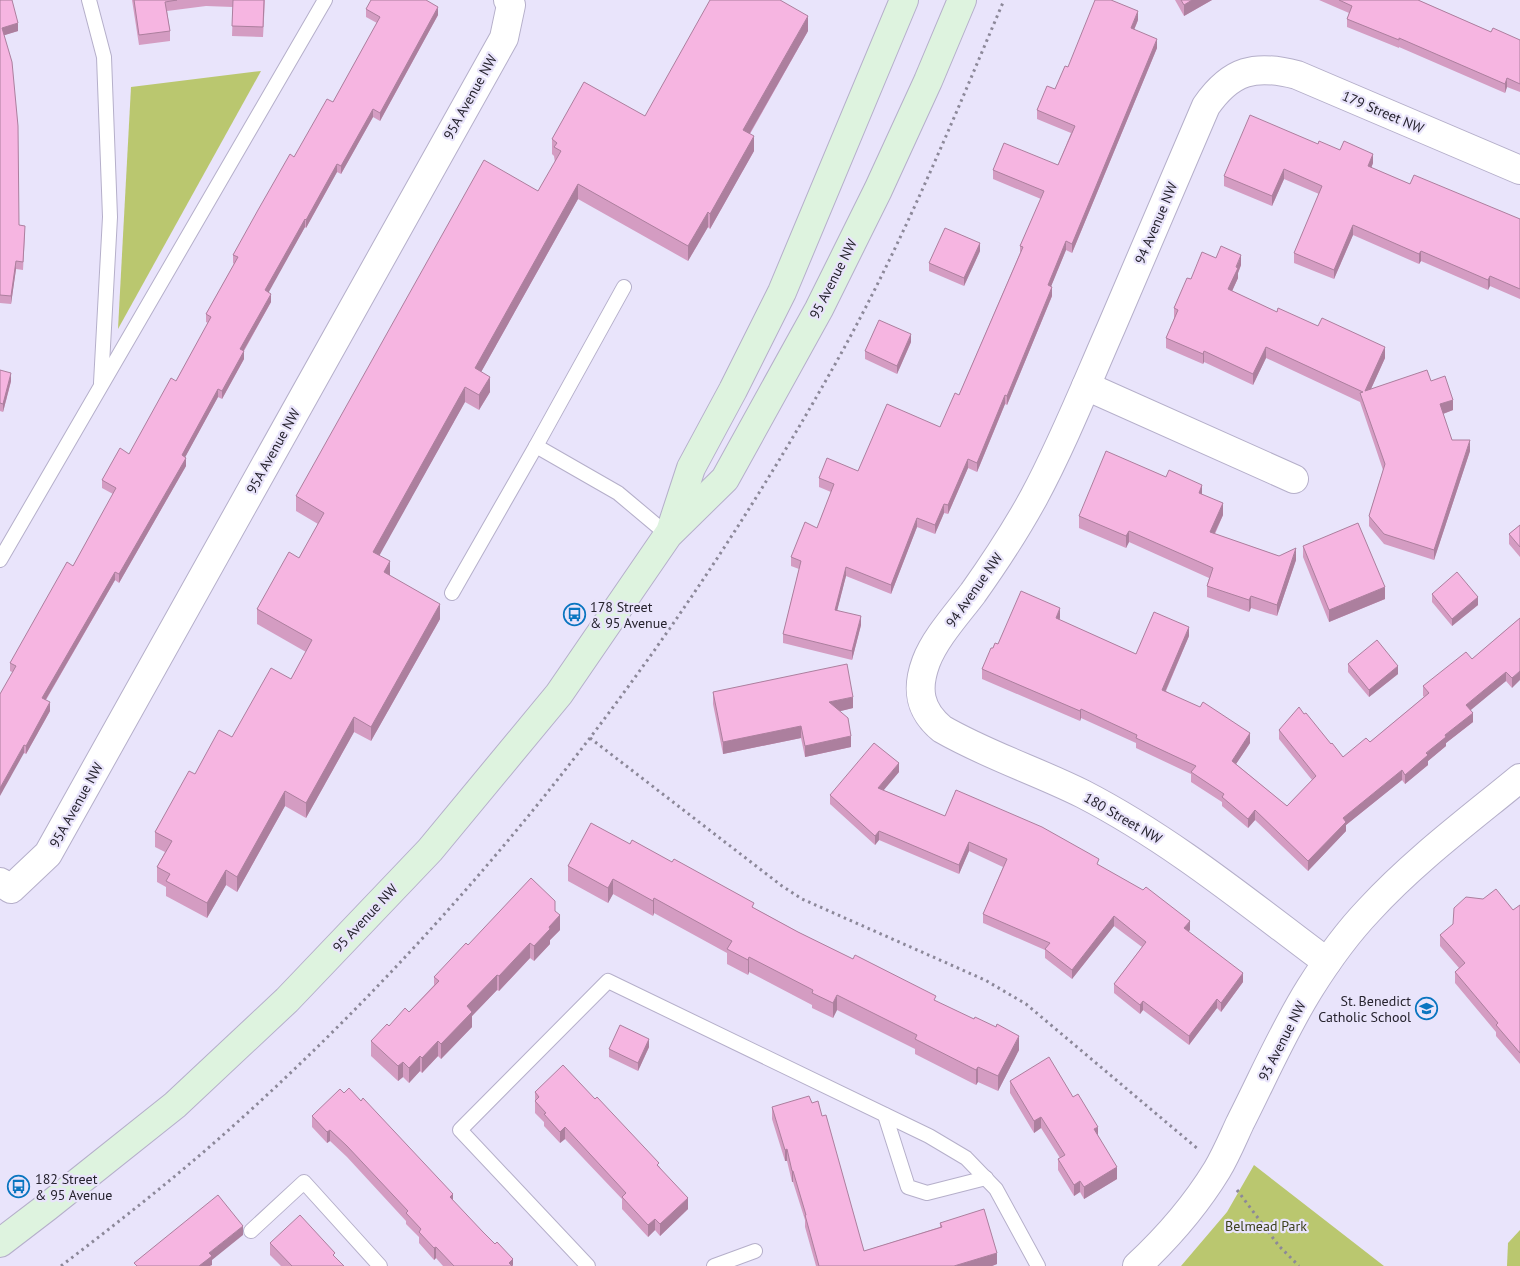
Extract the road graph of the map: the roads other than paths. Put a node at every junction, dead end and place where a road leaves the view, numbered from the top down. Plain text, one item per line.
1 (89, 0) edge
2 (325, 0) edge
3 (508, 0) edge
4 (904, 0) edge
5 (962, 0) edge
6 (1241, 73) joint
7 (1520, 170) edge
8 (624, 287) dead end
9 (101, 386) junction
10 (1086, 386) junction
11 (536, 446) junction
12 (1294, 479) dead end
13 (668, 535) junction
14 (0, 560) edge
15 (452, 593) dead end
16 (920, 688) joint
17 (1520, 778) edge
18 (4, 888) edge
19 (1327, 962) junction
20 (884, 1115) junction
21 (986, 1178) junction
22 (251, 1231) dead end
23 (0, 1243) edge
24 (755, 1251) dead end
25 (380, 1266) edge
26 (588, 1266) edge
27 (714, 1266) edge
28 (1038, 1266) edge
29 (1137, 1266) edge

1 - 9 lane
2 - 9 lane
3 - 18 street, 95A Avenue NW
4 - 13 street, 95 Avenue NW
5 - 13 street, 95 Avenue NW
6 - 7 street, 179 Street NW
6 - 10 street, 94 Avenue NW
8 - 11 lane
9 - 14 lane
10 - 12 street
10 - 16 street, 94 Avenue NW
11 - 13 lane
11 - 15 lane
13 - 23 street, 95 Avenue NW
16 - 19 street, 180 Street NW
17 - 19 street, 93 Avenue NW
19 - 29 street, 93 Avenue NW
20 - 21 lane
20 - 21 lane
20 - 26 lane
21 - 28 lane
22 - 25 lane
24 - 27 lane

